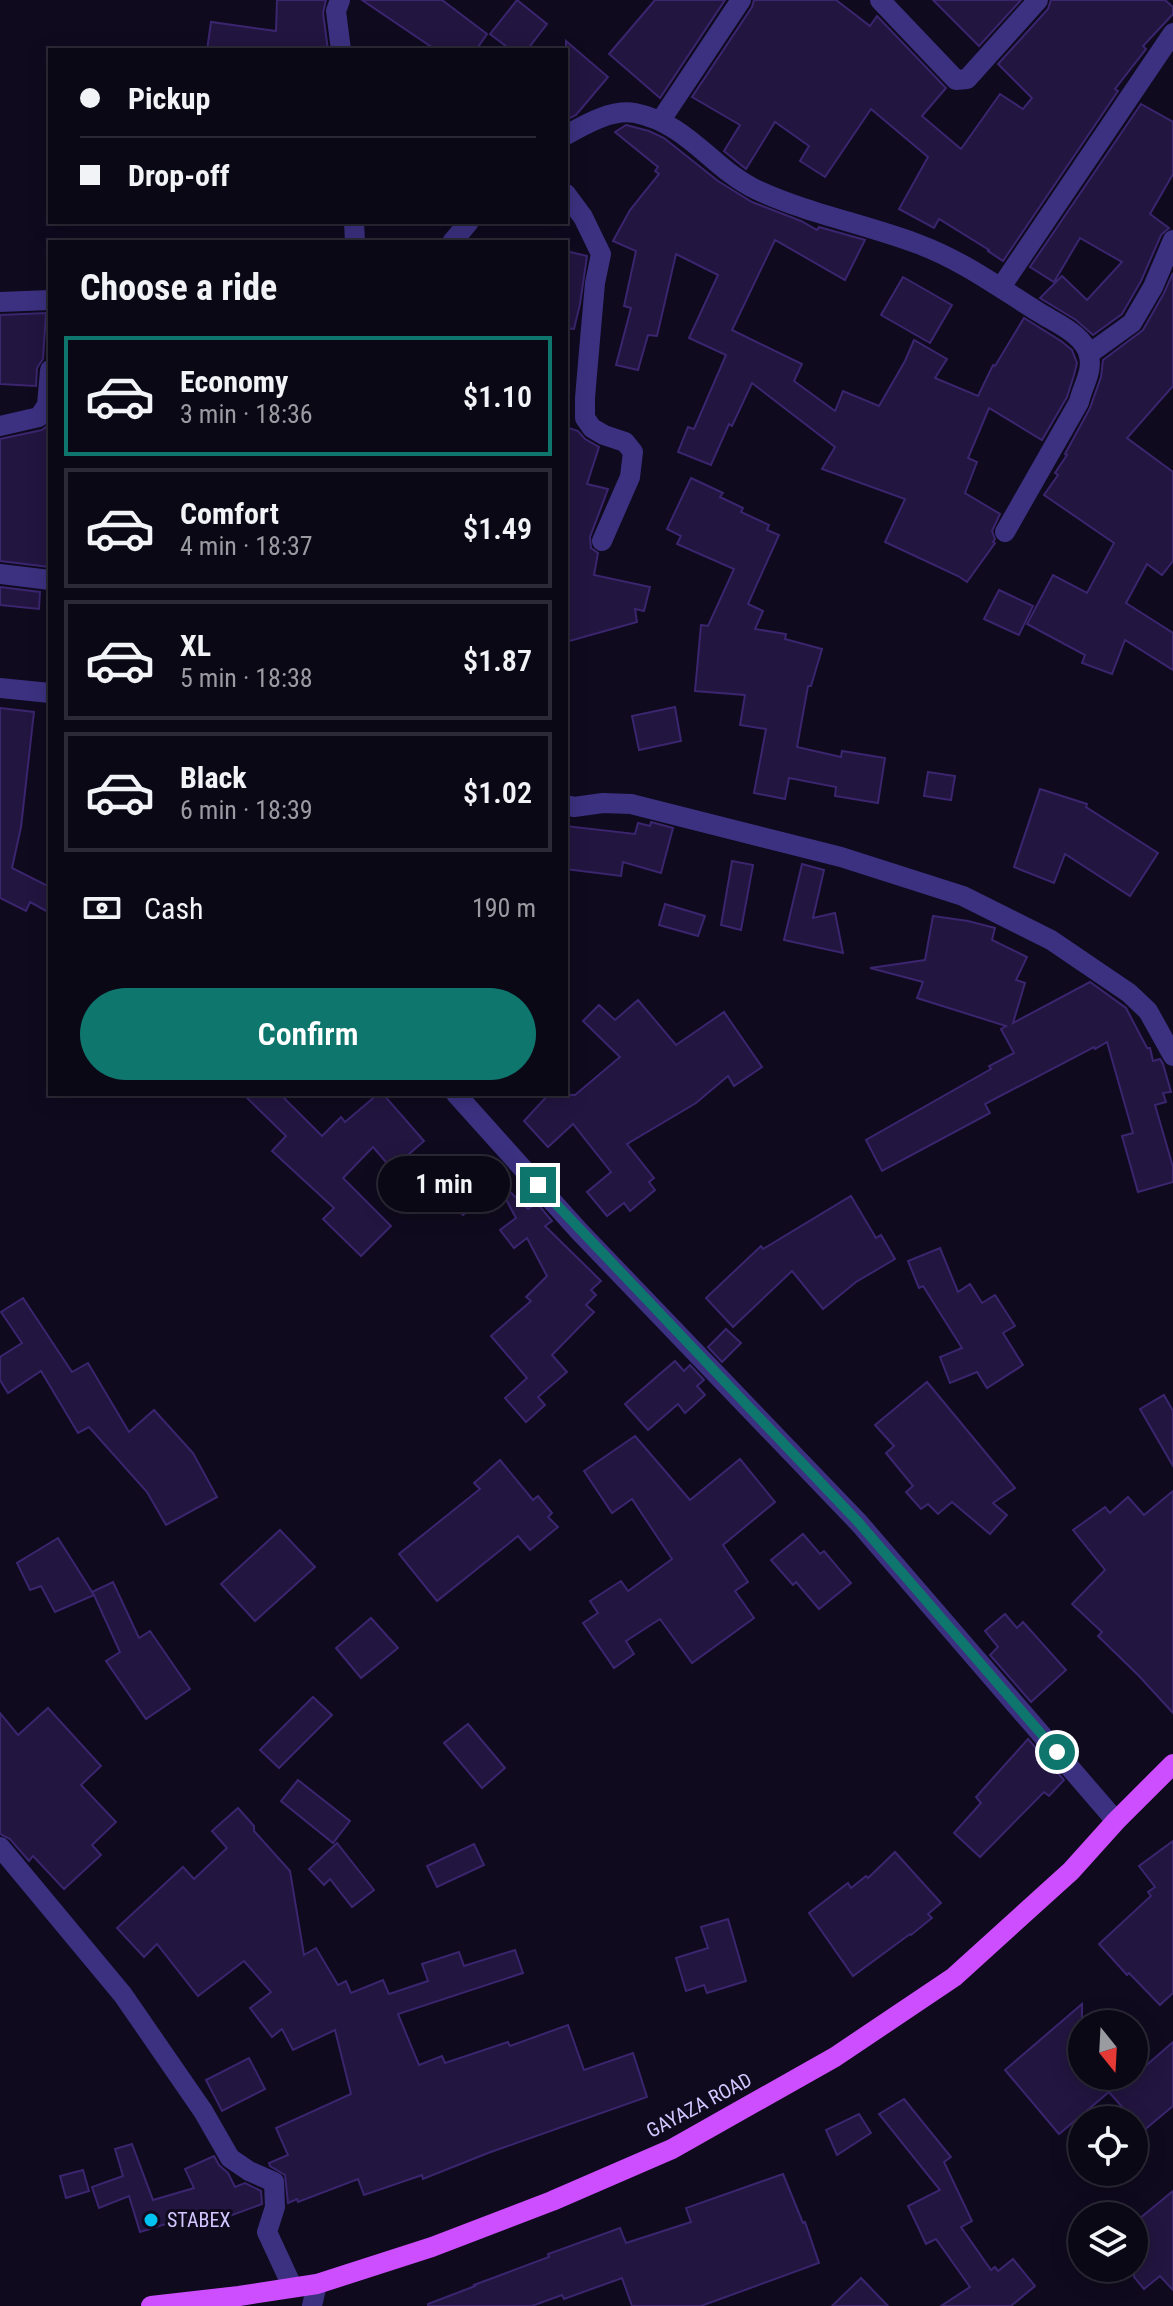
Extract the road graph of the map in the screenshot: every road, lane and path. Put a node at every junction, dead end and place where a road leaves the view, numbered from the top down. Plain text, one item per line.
1 (340, 0) edge
2 (741, 0) edge
3 (880, 0) edge
4 (1038, 0) edge
5 (1173, 33) edge
6 (341, 48) edge
7 (661, 120) junction
8 (568, 134) edge
9 (568, 197) edge
10 (467, 224) edge
11 (454, 240) edge
12 (1173, 240) edge
13 (1001, 287) junction
14 (48, 300) edge
15 (0, 302) edge
16 (1089, 354) junction
17 (48, 393) edge
18 (0, 426) edge
19 (1005, 532) dead end
20 (602, 541) dead end
21 (0, 574) edge
22 (48, 580) edge
23 (0, 688) edge
24 (48, 693) edge
25 (568, 805) edge
26 (1173, 1056) edge
27 (458, 1096) edge
28 (1173, 1764) edge
29 (1116, 1821) junction
30 (0, 1847) edge
31 (317, 2284) junction
32 (292, 2286) junction
33 (151, 2306) edge
34 (312, 2306) edge

1 - 6 street
2 - 7 street
3 - 4 street
5 - 13 street
7 - 8 street
7 - 13 street
9 - 20 street
10 - 11 street
12 - 16 street
13 - 16 street
14 - 15 street
16 - 19 street
17 - 18 street
21 - 22 street
23 - 24 street
25 - 26 street
27 - 29 street
28 - 29 main road, GAYAZA ROAD
29 - 31 main road, GAYAZA ROAD
30 - 32 street
31 - 32 main road, GAYAZA ROAD
31 - 34 street
32 - 33 main road, GAYAZA ROAD

